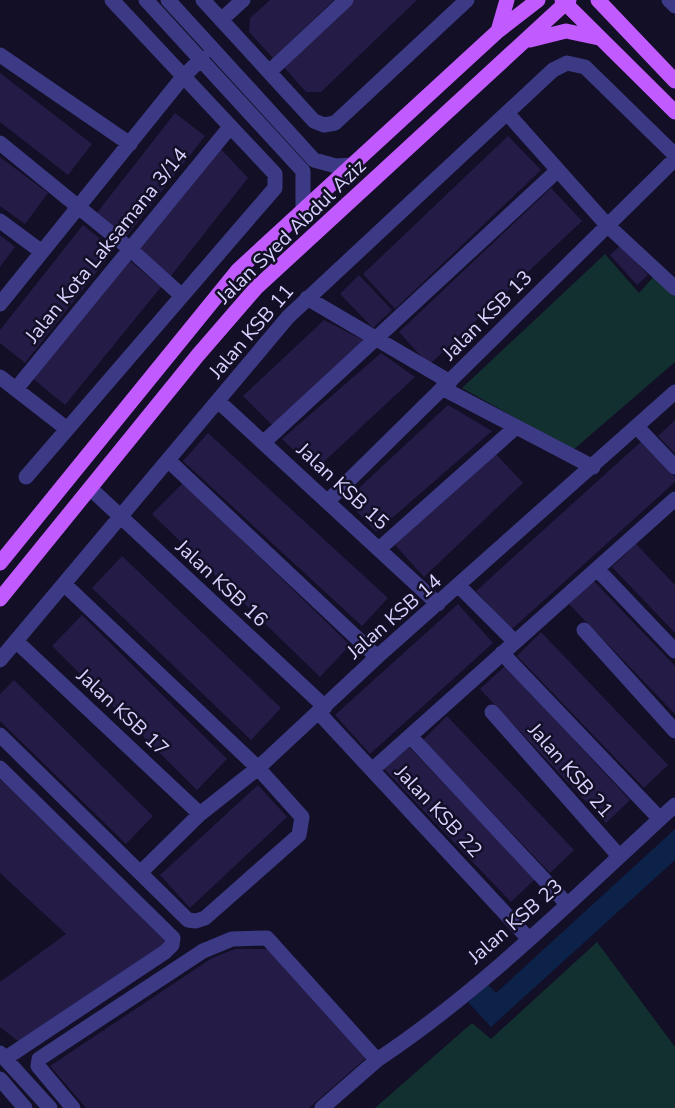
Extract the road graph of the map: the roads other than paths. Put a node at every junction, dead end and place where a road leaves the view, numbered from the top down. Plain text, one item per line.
1 (112, 0) edge
2 (146, 0) edge
3 (168, 0) edge
4 (202, 0) edge
5 (243, 0) edge
6 (346, 0) edge
7 (467, 0) edge
8 (507, 0) edge
9 (538, 0) edge
10 (598, 0) edge
11 (614, 0) edge
12 (669, 0) edge
13 (566, 1) edge
14 (675, 6) edge
15 (221, 20) junction
16 (618, 21) junction
17 (498, 31) junction
18 (602, 39) junction
19 (524, 42) junction
20 (0, 55) edge
21 (202, 58) junction
22 (268, 72) junction
23 (183, 77) junction
24 (675, 81) edge
25 (675, 112) edge
26 (507, 113) junction
27 (230, 127) junction
28 (0, 143) edge
29 (130, 144) junction
30 (675, 157) edge
31 (353, 165) junction
32 (558, 171) junction
33 (79, 206) junction
34 (303, 210) junction
35 (0, 221) edge
36 (608, 225) junction
37 (130, 249) junction
38 (42, 252) junction
39 (675, 288) edge
40 (181, 295) junction
41 (307, 298) junction
42 (1, 301) edge
43 (377, 338) junction
44 (0, 377) edge
45 (446, 385) junction
46 (16, 389) junction
47 (675, 392) edge
48 (218, 401) junction
49 (516, 426) junction
50 (637, 427) junction
51 (67, 429) junction
52 (264, 442) junction
53 (169, 461) junction
54 (593, 466) junction
55 (675, 467) edge
56 (26, 477) dead end
57 (91, 489) junction
58 (675, 499) edge
59 (328, 501) junction
60 (120, 516) junction
61 (379, 549) junction
62 (2, 561) edge
63 (597, 569) junction
64 (64, 584) junction
65 (459, 586) junction
66 (0, 599) edge
67 (438, 604) junction
68 (584, 630) dead end
69 (16, 642) junction
70 (515, 642) junction
71 (675, 651) edge
72 (502, 653) junction
73 (377, 657) junction
74 (0, 660) edge
75 (322, 710) junction
76 (492, 712) dead end
77 (675, 731) edge
78 (0, 735) edge
79 (410, 736) junction
80 (0, 768) edge
81 (258, 768) junction
82 (372, 770) junction
83 (675, 805) edge
84 (200, 814) junction
85 (660, 819) junction
86 (619, 856) junction
87 (141, 872) junction
88 (567, 904) junction
89 (529, 939) junction
90 (3, 1056) edge
91 (377, 1060) junction
92 (0, 1079) edge
93 (25, 1108) edge
94 (50, 1108) edge
95 (73, 1108) edge
96 (322, 1108) edge

1 - 23 street
2 - 21 street
3 - 31 street
4 - 15 street
5 - 15 street
6 - 22 street
7 - 22 street
8 - 17 main road
9 - 17 main road, Jalan Syed Abdul Aziz
10 - 16 main road
11 - 16 main road
12 - 14 street
13 - 18 main road
13 - 19 main road, Jalan Syed Abdul Aziz
15 - 22 street
16 - 24 main road
17 - 31 main road, Jalan Syed Abdul Aziz
18 - 19 main road
18 - 25 main road
19 - 57 main road, Jalan Syed Abdul Aziz
20 - 29 street
21 - 23 street
21 - 34 street
23 - 27 street
23 - 29 street
26 - 30 street, Jalan KSB 11
26 - 32 street
26 - 41 street, Jalan KSB 11
27 - 37 street, Jalan Kota Laksamana 3/14
27 - 40 street
28 - 33 street
29 - 33 street
30 - 36 street, Jalan KSB 13
31 - 34 main road, Jalan Syed Abdul Aziz
32 - 36 street
32 - 43 street
33 - 37 street
33 - 38 street
34 - 62 main road, Jalan Syed Abdul Aziz
35 - 38 street
36 - 39 street
36 - 45 street, Jalan KSB 13
37 - 40 street
37 - 46 street, Jalan Kota Laksamana 3/14
38 - 42 street
40 - 51 street
41 - 43 street
41 - 48 street, Jalan KSB 11
43 - 45 street
43 - 52 street
44 - 46 street
45 - 49 street
45 - 59 street, Jalan KSB 13
46 - 51 street
47 - 50 street, Jalan KSB 14
48 - 52 street, Jalan KSB 15
48 - 53 street, Jalan KSB 11
49 - 54 street
49 - 61 street
50 - 54 street, Jalan KSB 14
50 - 55 street
51 - 56 street
52 - 59 street, Jalan KSB 15
53 - 60 street, Jalan KSB 11
53 - 73 street
54 - 65 street, Jalan KSB 14
57 - 60 street, Jalan KSB 16
57 - 66 main road, Jalan Syed Abdul Aziz
58 - 63 street
59 - 61 street, Jalan KSB 15
60 - 64 street, Jalan KSB 11
60 - 75 street, Jalan KSB 16
61 - 67 street, Jalan KSB 15
63 - 70 street
63 - 71 street
64 - 69 street, Jalan KSB 11
64 - 81 street
65 - 67 street, Jalan KSB 14
65 - 70 street
67 - 73 street, Jalan KSB 14
68 - 77 street
69 - 74 street, Jalan KSB 11
69 - 84 street, Jalan KSB 17
70 - 72 street
72 - 79 street
72 - 85 street
73 - 75 street, Jalan KSB 14
75 - 81 street, Jalan KSB 14
75 - 82 street, Jalan KSB 22
76 - 86 street, Jalan KSB 21
78 - 87 street
79 - 82 street
79 - 88 street
80 - 90 street
81 - 84 street, Jalan KSB 14
81 - 87 street
82 - 89 street, Jalan KSB 22
83 - 85 street, Jalan KSB 23
84 - 87 street, Jalan KSB 14
85 - 86 street, Jalan KSB 23
86 - 88 street, Jalan KSB 23
88 - 89 street, Jalan KSB 23
89 - 91 street, Jalan KSB 23
90 - 94 street
91 - 95 street
91 - 96 street, Jalan KSB 23
92 - 93 street

